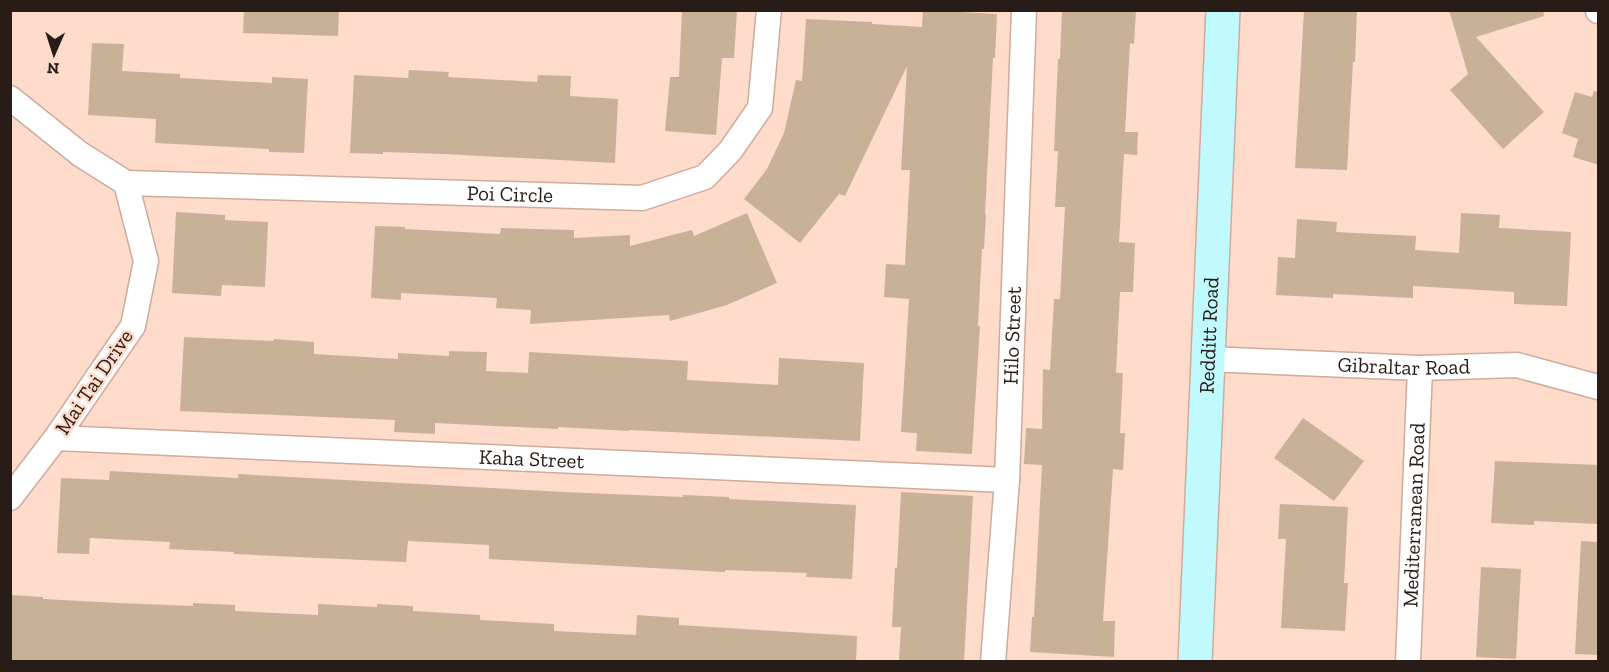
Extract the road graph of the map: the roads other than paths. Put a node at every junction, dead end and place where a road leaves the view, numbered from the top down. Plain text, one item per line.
1 (769, 10) edge
2 (1024, 10) edge
3 (1223, 10) edge
4 (10, 98) edge
5 (126, 183) junction
6 (1208, 359) junction
7 (1420, 368) junction
8 (1599, 387) edge
9 (56, 438) junction
10 (1007, 480) junction
11 (10, 498) edge
12 (993, 662) edge
13 (1195, 662) edge
14 (1408, 662) edge

1 - 5 street, Poi Circle
2 - 10 street, Hilo Street
3 - 6 street, Redditt Road
4 - 5 street
5 - 9 street, Mai Tai Drive
6 - 7 street, Gibraltar Road
6 - 13 street, Redditt Road
7 - 8 street, Gibraltar Road
7 - 14 street, Mediterranean Road
9 - 10 street, Kaha Street
9 - 11 street, Mai Tai Drive
10 - 12 street, Hilo Street

